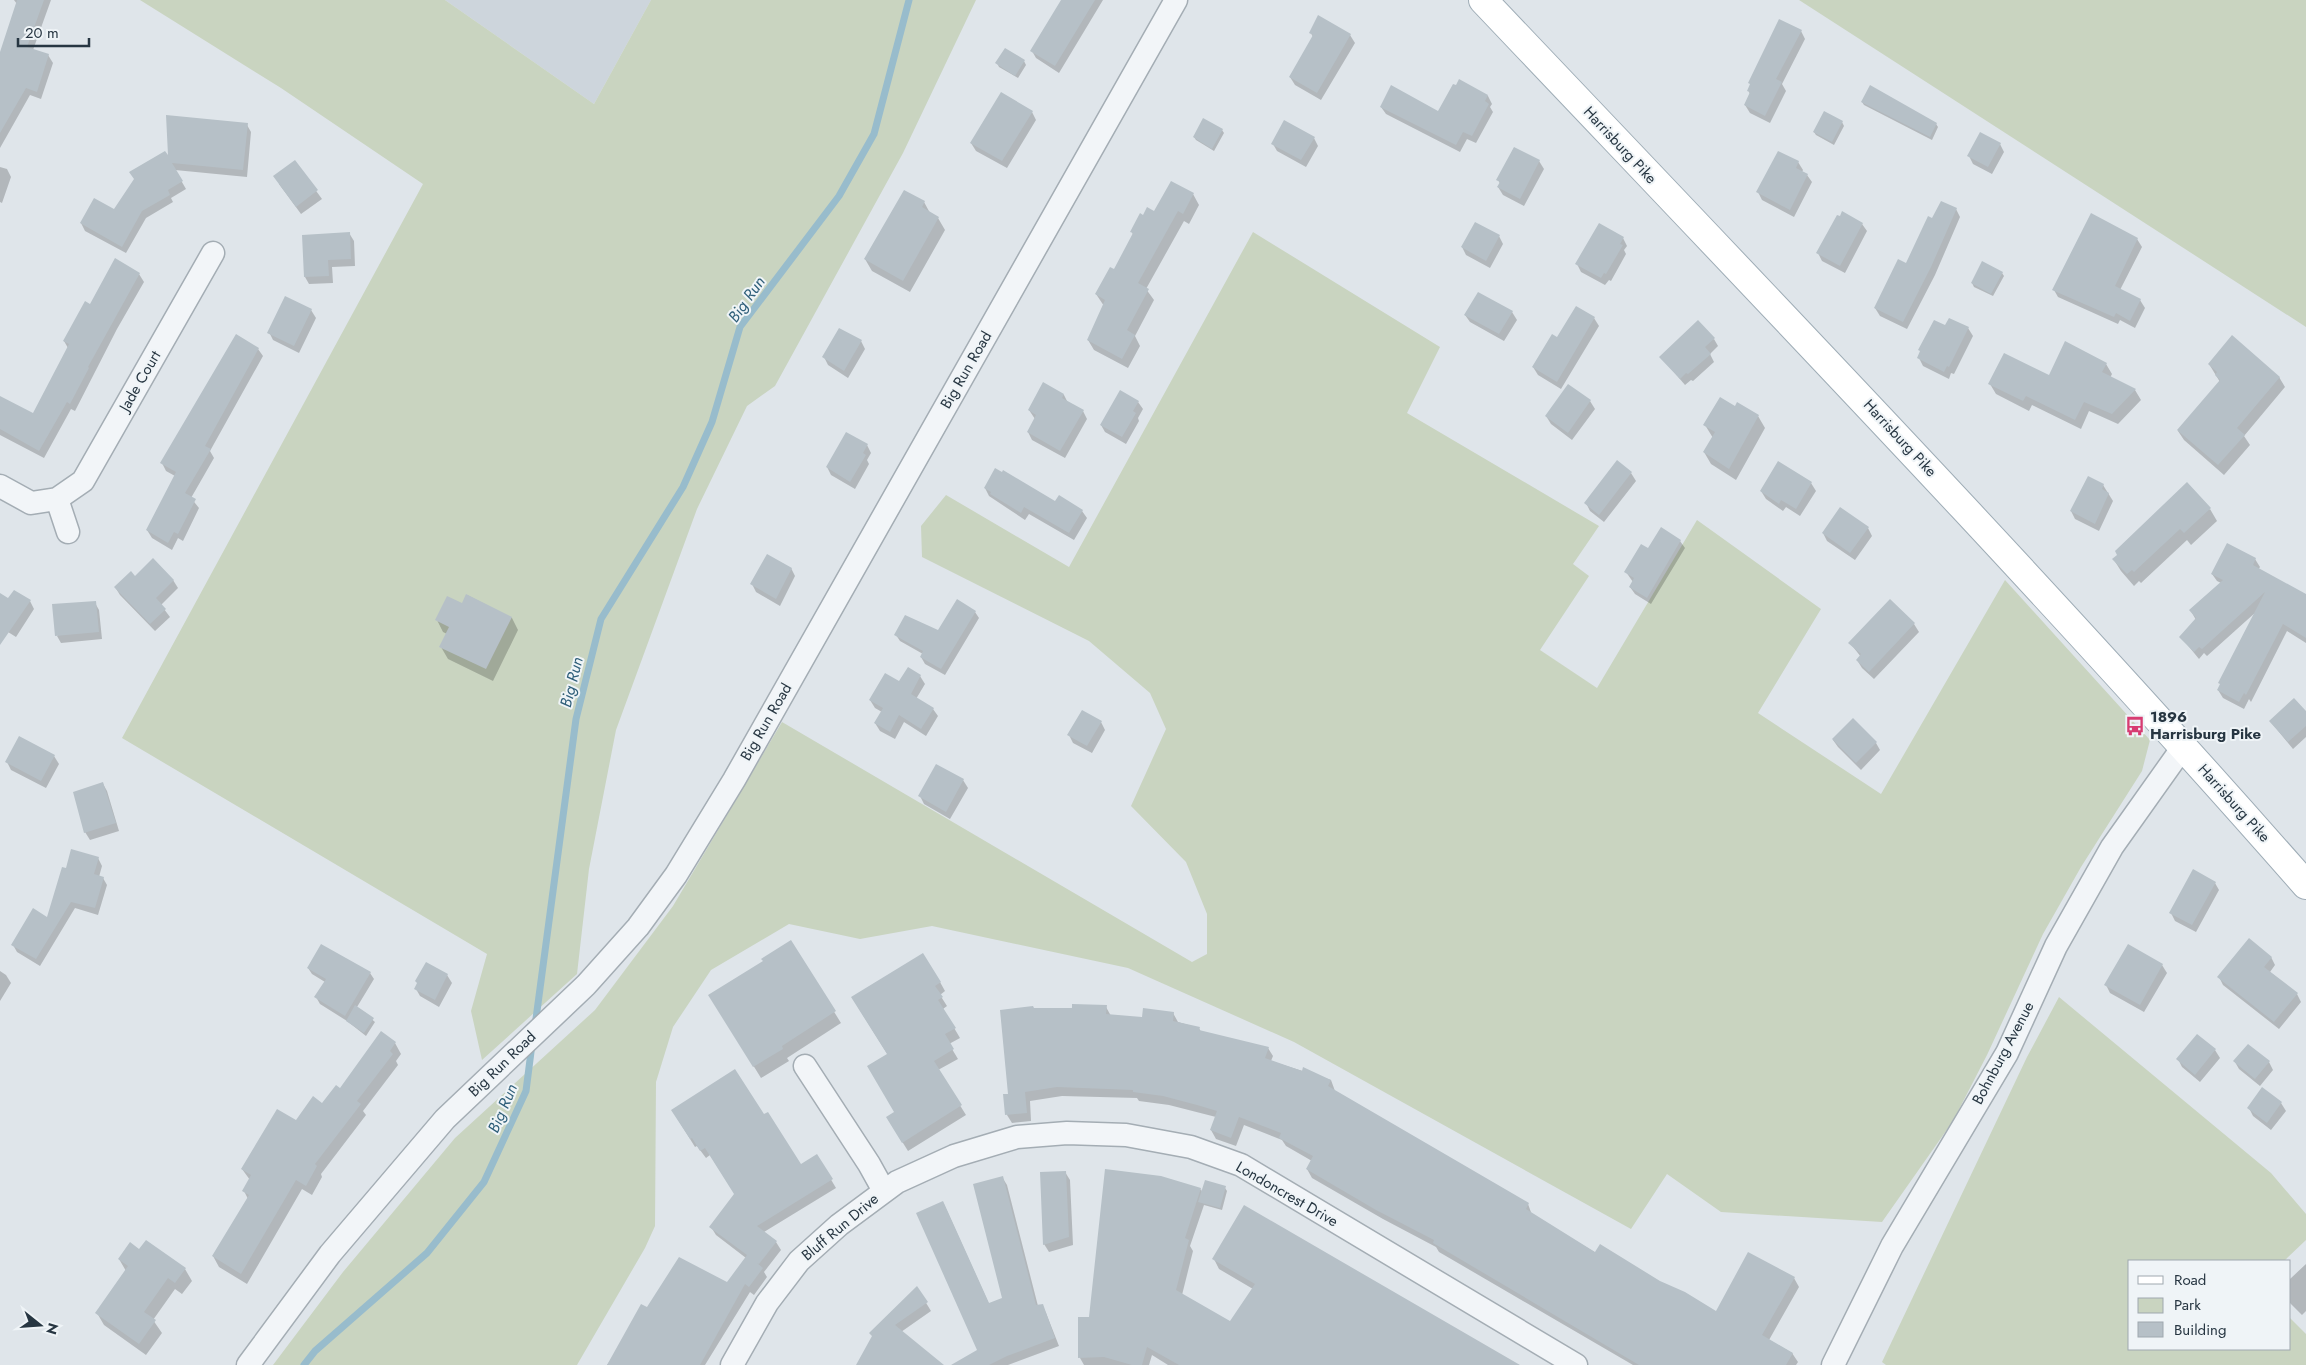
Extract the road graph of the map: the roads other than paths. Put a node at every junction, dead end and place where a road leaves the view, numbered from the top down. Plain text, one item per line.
1 (1176, 0) edge
2 (1483, 0) edge
3 (212, 253) dead end
4 (0, 486) edge
5 (57, 499) junction
6 (68, 532) dead end
7 (2183, 747) junction
8 (2306, 885) edge
9 (805, 1066) dead end
10 (884, 1191) junction
11 (248, 1365) edge
12 (732, 1365) edge
13 (1576, 1365) edge
14 (1833, 1365) edge

1 - 11 street, Big Run Road
2 - 7 main road, Harrisburg Pike
3 - 5 street, Jade Court
4 - 5 street
5 - 6 street
7 - 8 main road, Harrisburg Pike
7 - 14 street, Bohnburg Avenue
9 - 10 street
10 - 12 street, Bluff Run Drive
10 - 13 street, Londoncrest Drive

